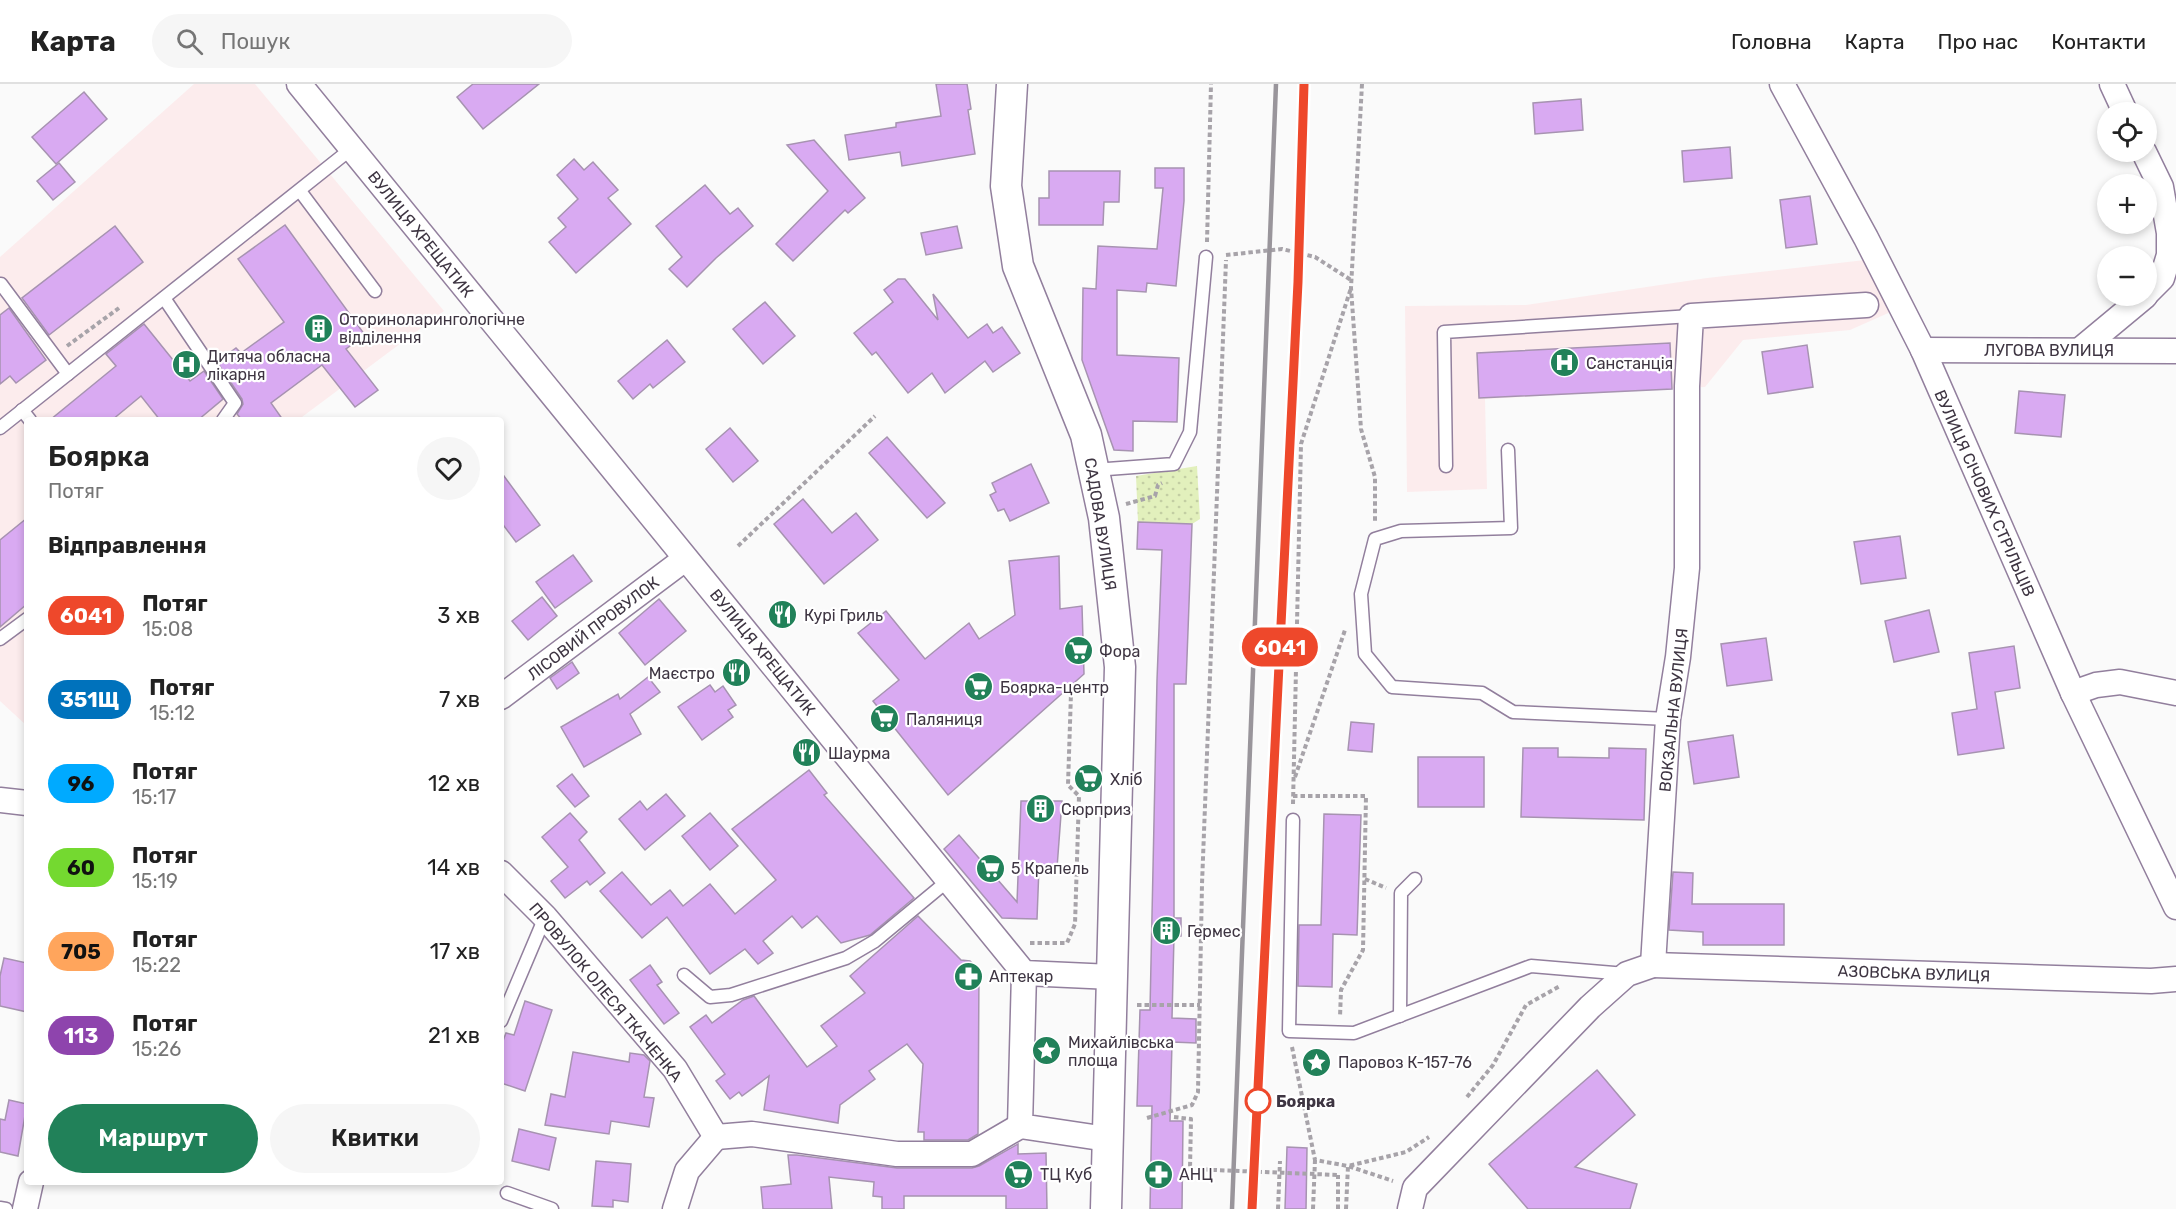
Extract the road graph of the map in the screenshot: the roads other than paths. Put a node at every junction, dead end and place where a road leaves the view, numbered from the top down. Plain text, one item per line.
1 (299, 84) edge
2 (1012, 84) edge
3 (1782, 84) edge
4 (2112, 84) edge
5 (2121, 102) edge
6 (351, 149) junction
7 (2149, 162) edge
8 (300, 191) junction
9 (1206, 257) road end
10 (2157, 283) edge
11 (0, 284) edge
12 (375, 291) dead end
13 (164, 298) junction
14 (1866, 304) dead end
15 (2133, 306) edge
16 (1691, 316) junction
17 (1923, 350) junction
18 (2080, 350) junction
19 (2176, 351) edge
20 (68, 374) junction
21 (26, 415) edge
22 (225, 417) edge
23 (0, 428) edge
24 (1508, 450) dead end
25 (1446, 466) dead end
26 (1094, 470) junction
27 (685, 559) junction
28 (24, 621) edge
29 (0, 639) edge
30 (2073, 693) junction
31 (2176, 693) edge
32 (504, 695) edge
33 (1668, 719) junction
34 (0, 800) edge
35 (24, 803) edge
36 (1293, 820) road end
37 (504, 876) edge
38 (950, 879) junction
39 (1416, 879) dead end
40 (2176, 907) edge
41 (545, 917) junction
42 (1653, 965) junction
43 (1024, 973) junction
44 (1627, 974) junction
45 (684, 975) dead end
46 (1112, 977) junction
47 (2176, 979) edge
48 (504, 1014) edge
49 (1400, 1016) junction
50 (1020, 1126) junction
51 (716, 1137) junction
52 (1107, 1139) junction
53 (30, 1185) edge
54 (507, 1193) dead end
55 (1413, 1198) edge
56 (0, 1208) edge
57 (6, 1209) edge
58 (25, 1209) edge
59 (552, 1209) edge
60 (675, 1209) edge
61 (1106, 1209) edge

1 - 6 street, ВУЛИЦЯ ХРЕЩАТИК
2 - 26 street, САДОВА ВУЛИЦЯ
3 - 17 street, ВУЛИЦЯ СІЧОВИХ СТРІЛЬЦІВ
4 - 5 street
6 - 8 lane
6 - 27 street, ВУЛИЦЯ ХРЕЩАТИК
7 - 10 street
8 - 12 lane
8 - 13 lane
9 - 26 lane
11 - 20 lane
13 - 20 lane
13 - 22 lane
14 - 16 street
15 - 18 street
16 - 25 lane
16 - 33 street, ВОКЗАЛЬНА ВУЛИЦЯ
17 - 18 street, ЛУГОВА ВУЛИЦЯ
17 - 30 street, ВУЛИЦЯ СІЧОВИХ СТРІЛЬЦІВ
18 - 19 street, ЛУГОВА ВУЛИЦЯ
20 - 21 lane
21 - 23 lane
24 - 33 lane
26 - 46 street, САДОВА ВУЛИЦЯ
27 - 32 street, ЛІСОВИЙ ПРОВУЛОК
27 - 38 street, ВУЛИЦЯ ХРЕЩАТИК
28 - 29 lane
30 - 31 street
30 - 40 street, ВУЛИЦЯ СІЧОВИХ СТРІЛЬЦІВ
33 - 42 street, ВОКЗАЛЬНА ВУЛИЦЯ
34 - 35 street
36 - 49 lane
37 - 41 street, ПРОВУЛОК ОЛЕСЯ ТКАЧЕНКА
38 - 43 street, ВУЛИЦЯ ХРЕЩАТИК
38 - 45 lane
39 - 49 lane
41 - 48 lane
41 - 51 street, ПРОВУЛОК ОЛЕСЯ ТКАЧЕНКА
42 - 44 street
42 - 47 street, АЗОВСЬКА ВУЛИЦЯ
43 - 46 street
43 - 50 street
44 - 49 lane
44 - 55 street
46 - 52 street
50 - 51 street
50 - 52 street
51 - 60 street
52 - 61 street
53 - 58 street
54 - 59 lane
56 - 57 lane

